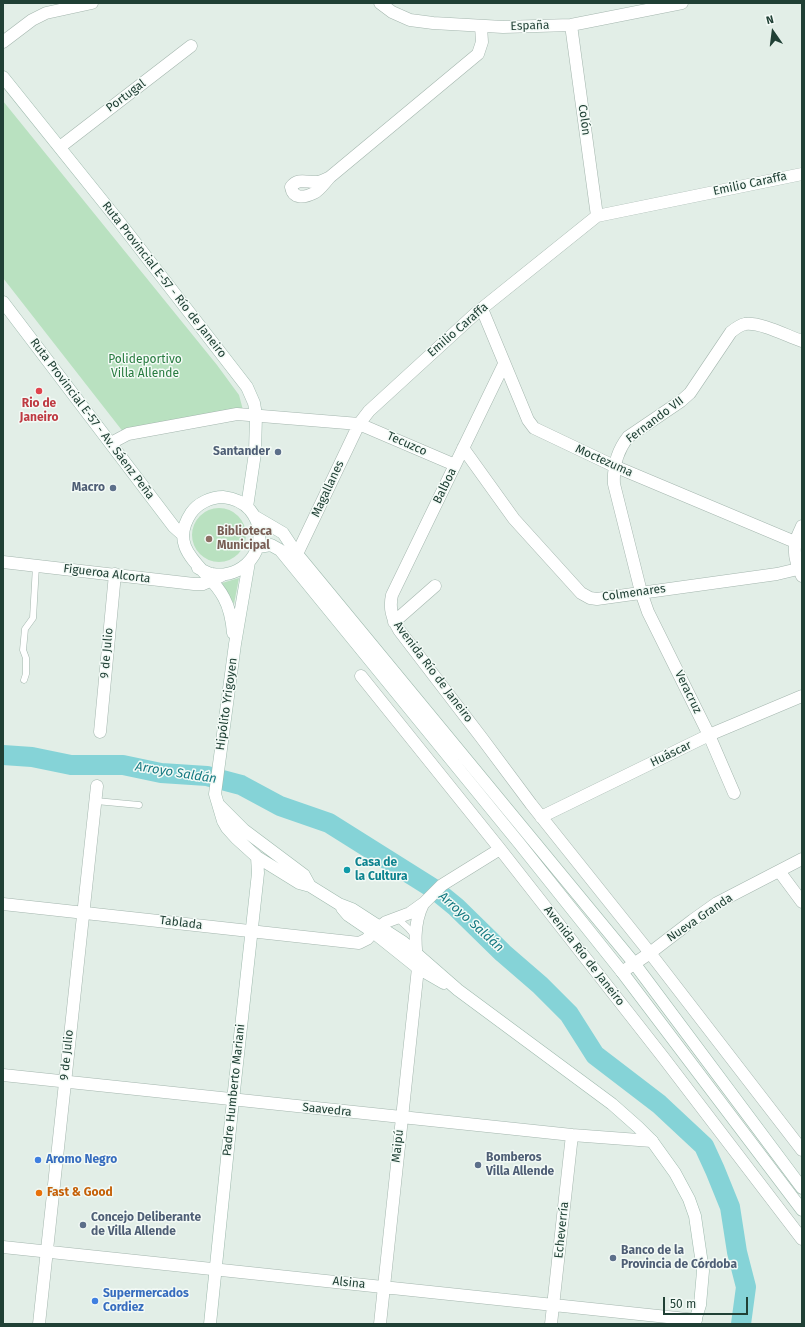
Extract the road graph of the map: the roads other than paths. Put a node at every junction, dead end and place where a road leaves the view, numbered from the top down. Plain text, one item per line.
1 (92, 3) edge
2 (380, 3) edge
3 (682, 3) edge
4 (571, 25) junction
5 (482, 26) junction
6 (3, 42) edge
7 (192, 46) dead end
8 (3, 77) edge
9 (60, 147) junction
10 (802, 174) edge
11 (330, 177) dead end
12 (597, 216) junction
13 (3, 302) edge
14 (482, 309) junction
15 (802, 341) edge
16 (504, 364) junction
17 (256, 415) junction
18 (359, 424) junction
19 (111, 443) junction
20 (463, 448) junction
21 (454, 465) junction
22 (614, 466) junction
23 (251, 512) junction
24 (802, 526) edge
25 (183, 534) junction
26 (795, 542) junction
27 (258, 547) junction
28 (297, 554) junction
29 (3, 562) edge
30 (249, 562) junction
31 (36, 566) junction
32 (198, 568) junction
33 (801, 572) edge
34 (227, 573) junction
35 (115, 574) junction
36 (211, 581) junction
37 (434, 586) dead end
38 (641, 592) junction
39 (391, 610) joint
40 (394, 622) junction
41 (235, 644) junction
42 (361, 676) dead end
43 (24, 680) dead end
44 (802, 696) edge
45 (100, 732) dead end
46 (709, 735) junction
47 (97, 786) dead end
48 (734, 793) dead end
49 (216, 799) junction
50 (96, 801) junction
51 (139, 805) dead end
52 (541, 817) junction
53 (500, 849) junction
54 (257, 857) junction
55 (802, 859) edge
56 (779, 871) junction
57 (310, 886) junction
58 (802, 902) edge
59 (424, 903) junction
60 (3, 904) edge
61 (83, 912) junction
62 (396, 917) junction
63 (376, 929) junction
64 (252, 931) junction
65 (415, 939) junction
66 (398, 952) junction
67 (416, 952) junction
68 (650, 953) junction
69 (634, 963) junction
70 (418, 968) junction
71 (622, 972) junction
72 (458, 990) junction
73 (3, 1075) edge
74 (64, 1082) junction
75 (233, 1100) junction
76 (401, 1118) junction
77 (572, 1135) junction
78 (652, 1141) junction
79 (802, 1150) edge
80 (802, 1188) edge
81 (802, 1210) edge
82 (802, 1239) edge
83 (3, 1247) edge
84 (46, 1252) junction
85 (216, 1269) junction
86 (384, 1287) junction
87 (553, 1305) junction
88 (695, 1322) edge
89 (38, 1324) edge
90 (210, 1324) edge
91 (380, 1324) edge
92 (551, 1324) edge

1 - 6 street
2 - 5 street, España
3 - 4 street, España
4 - 5 street, España
4 - 12 street, Colón
5 - 11 street
7 - 9 street, Portugal
8 - 9 street, Ruta Provincial E-57 - Río de Janeiro
9 - 17 street, Ruta Provincial E-57 - Río de Janeiro
10 - 12 street, Emilio Caraffa
12 - 14 street, Emilio Caraffa
13 - 19 street, Ruta Provincial E-57 - Av. Sáenz Peña
14 - 16 street, Moctezuma
14 - 18 street, Emilio Caraffa
15 - 22 street, Fernando VII
16 - 20 street, Balboa
16 - 22 street, Moctezuma
17 - 18 street
17 - 19 street
17 - 23 street, Ruta Provincial E-57 - Río de Janeiro
18 - 21 street, Tecuzco
18 - 28 street, Magallanes
19 - 25 street, Ruta Provincial E-57 - Av. Sáenz Peña
20 - 21 street, Balboa
20 - 38 street, Colmenares
21 - 39 street, Balboa
22 - 26 street, Moctezuma
22 - 38 street, Fernando VII
23 - 25 street
23 - 27 street
23 - 28 street
24 - 26 street
25 - 32 street
26 - 33 street
27 - 30 street
27 - 71 street
28 - 69 street
29 - 31 street, Figueroa Alcorta
30 - 34 street
30 - 41 street, Hipólito Yrigoyen
31 - 35 street, Figueroa Alcorta
31 - 43 lane
32 - 34 street
32 - 36 street, Hipólito Yrigoyen
33 - 38 street, Colmenares
34 - 36 street, Figueroa Alcorta
35 - 36 street, Figueroa Alcorta
35 - 45 street, 9 de Julio
36 - 41 street, Hipólito Yrigoyen
37 - 40 street
38 - 46 street, Veracruz
39 - 40 street, Avenida Río de Janeiro
40 - 52 street, Avenida Río de Janeiro
41 - 49 street, Hipólito Yrigoyen
42 - 53 street, Avenida Río de Janeiro
44 - 46 street, Huáscar
46 - 48 street, Veracruz
46 - 52 street, Huáscar
47 - 50 street, 9 de Julio
49 - 54 street
49 - 57 street
50 - 51 lane
50 - 61 street, 9 de Julio
52 - 68 street, Avenida Río de Janeiro
53 - 59 street
53 - 82 street, Avenida Río de Janeiro
54 - 57 street
54 - 64 street, Padre Humberto Mariani
55 - 56 street, Nueva Granda
56 - 58 street
56 - 68 street, Nueva Granda
57 - 63 street
59 - 62 street
59 - 65 street, Maipú
60 - 61 street, Tablada
61 - 64 street, Tablada
61 - 74 street, 9 de Julio
62 - 63 street
62 - 65 lane
63 - 64 street, Tablada
63 - 66 street
63 - 67 street
64 - 75 street, Padre Humberto Mariani
65 - 67 street, Maipú
66 - 67 street
66 - 70 street
67 - 70 street, Maipú
67 - 72 street
68 - 69 street, Nueva Granda
68 - 79 street, Avenida Río de Janeiro
69 - 71 street, Nueva Granda
69 - 80 street
70 - 72 street
70 - 76 street, Maipú
71 - 81 street
72 - 78 street
73 - 74 street, Saavedra
74 - 75 street, Saavedra
74 - 84 street, 9 de Julio
75 - 76 street, Saavedra
75 - 85 street, Padre Humberto Mariani
76 - 77 street, Saavedra
76 - 86 street, Maipú
77 - 78 street, Saavedra
77 - 87 street, Echeverría
78 - 88 street
83 - 84 street, Alsina
84 - 85 street, Alsina
84 - 89 street, 9 de Julio
85 - 86 street, Alsina
85 - 90 street, Padre Humberto Mariani
86 - 87 street, Alsina
86 - 91 street, Maipú
87 - 88 street, Alsina
87 - 92 street, Echeverría

